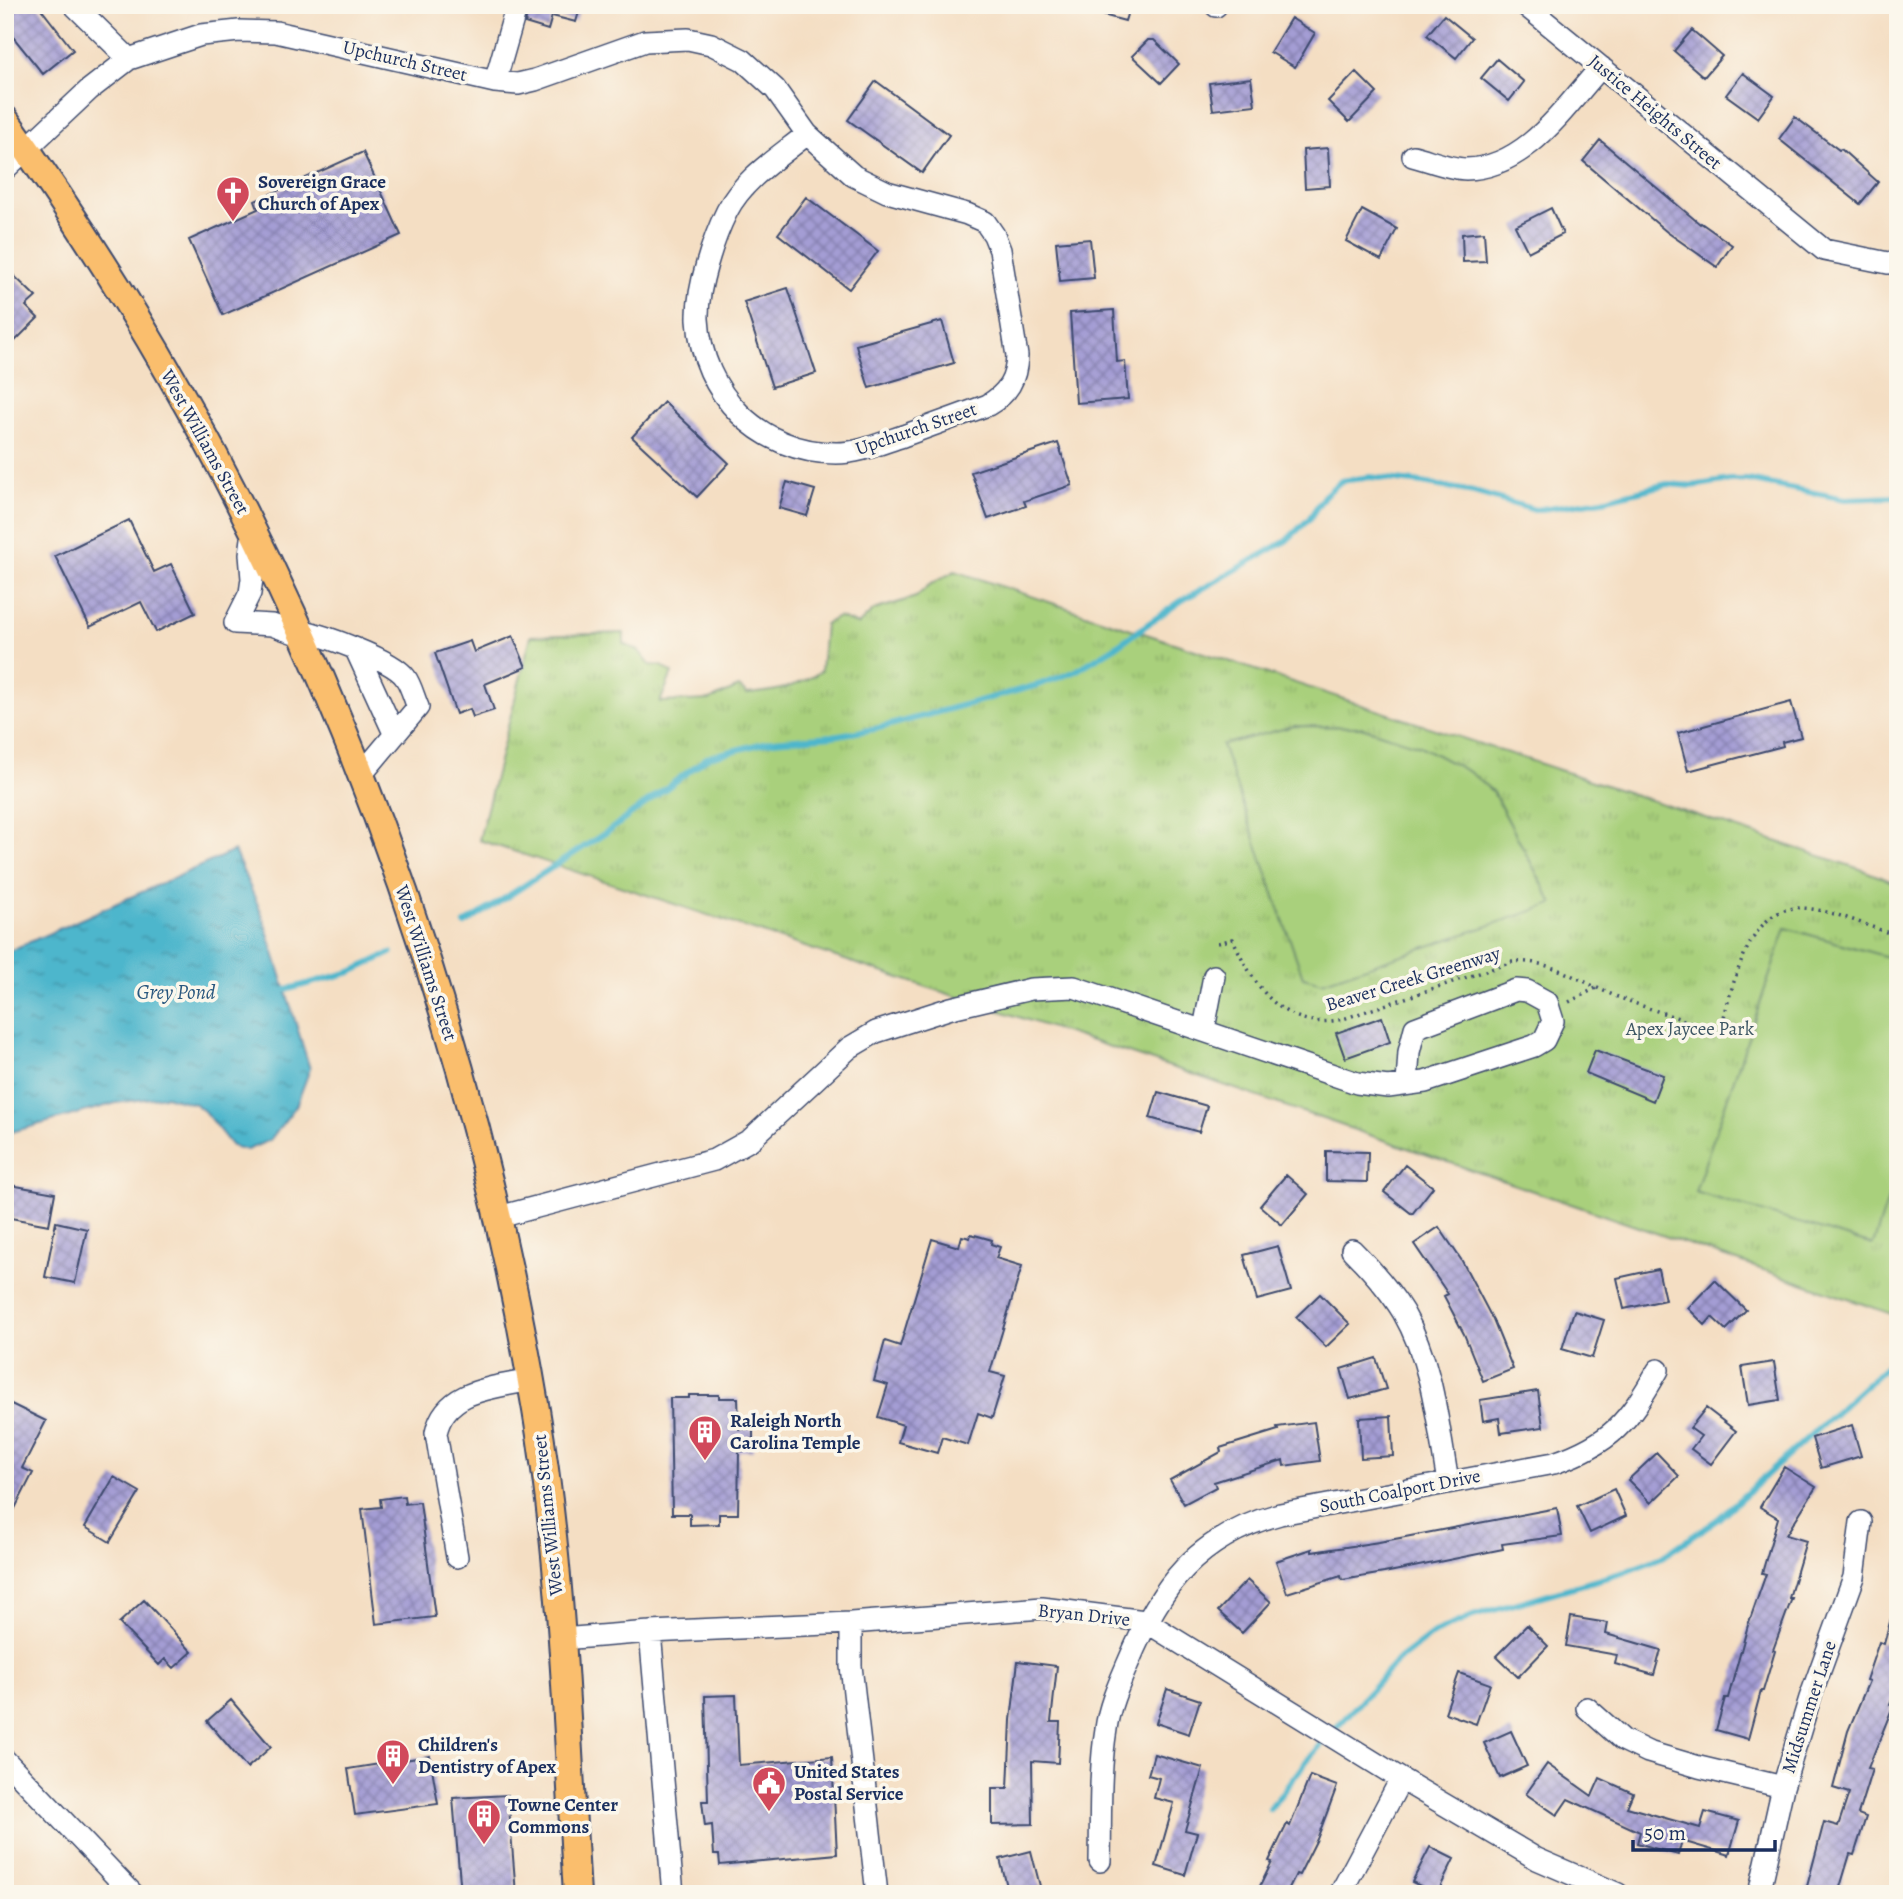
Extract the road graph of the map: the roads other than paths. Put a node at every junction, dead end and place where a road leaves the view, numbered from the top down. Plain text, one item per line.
1 (74, 5) edge
2 (517, 5) edge
3 (1525, 5) edge
4 (129, 59) junction
5 (1601, 67) junction
6 (495, 82) junction
7 (5, 119) edge
8 (807, 134) junction
9 (27, 148) junction
10 (1413, 156) dead end
11 (5, 169) edge
12 (1898, 262) edge
13 (253, 531) junction
14 (301, 633) junction
15 (356, 650) junction
16 (394, 733) junction
17 (361, 775) junction
18 (1214, 976) dead end
19 (1205, 1029) junction
20 (1407, 1084) junction
21 (499, 1217) junction
22 (1353, 1250) dead end
23 (1658, 1370) dead end
24 (531, 1380) junction
25 (1448, 1482) junction
26 (1861, 1522) dead end
27 (457, 1557) dead end
28 (1145, 1621) junction
29 (851, 1623) junction
30 (650, 1632) junction
31 (561, 1639) junction
32 (1587, 1708) dead end
33 (5, 1760) edge
34 (1401, 1779) junction
35 (1783, 1787) junction
36 (1100, 1861) dead end
37 (133, 1894) edge
38 (578, 1894) edge
39 (673, 1894) edge
40 (877, 1894) edge
41 (1340, 1894) edge
42 (1618, 1894) edge
43 (1759, 1894) edge

1 - 4 street
2 - 6 street
3 - 5 street, Justice Heights Street
4 - 6 street, Upchurch Street
4 - 9 street, Upchurch Street
5 - 10 street
5 - 12 street, Justice Heights Street
6 - 8 street, Upchurch Street
7 - 9 main road, West Williams Street
8 - 8 street, Upchurch Street
9 - 11 street, Upchurch Street
9 - 13 main road, West Williams Street
13 - 14 main road, West Williams Street
13 - 14 street
14 - 15 street
14 - 17 main road, West Williams Street
15 - 16 street
15 - 16 street
16 - 17 street
17 - 21 main road, West Williams Street
18 - 19 street
19 - 20 street
19 - 21 street
20 - 20 street
21 - 24 main road, West Williams Street
22 - 25 street
23 - 25 street, South Coalport Drive
24 - 27 street
24 - 31 main road, West Williams Street
25 - 28 street, South Coalport Drive
26 - 35 street, Midsummer Lane
28 - 29 street, Bryan Drive
28 - 34 street, Bryan Drive
28 - 36 street, South Coalport Drive
29 - 30 street, Bryan Drive
29 - 40 street
30 - 31 street, Bryan Drive
30 - 39 street
31 - 38 main road, West Williams Street
32 - 35 street
33 - 37 street
34 - 41 street
34 - 42 street, Bryan Drive
35 - 43 street, Midsummer Lane

